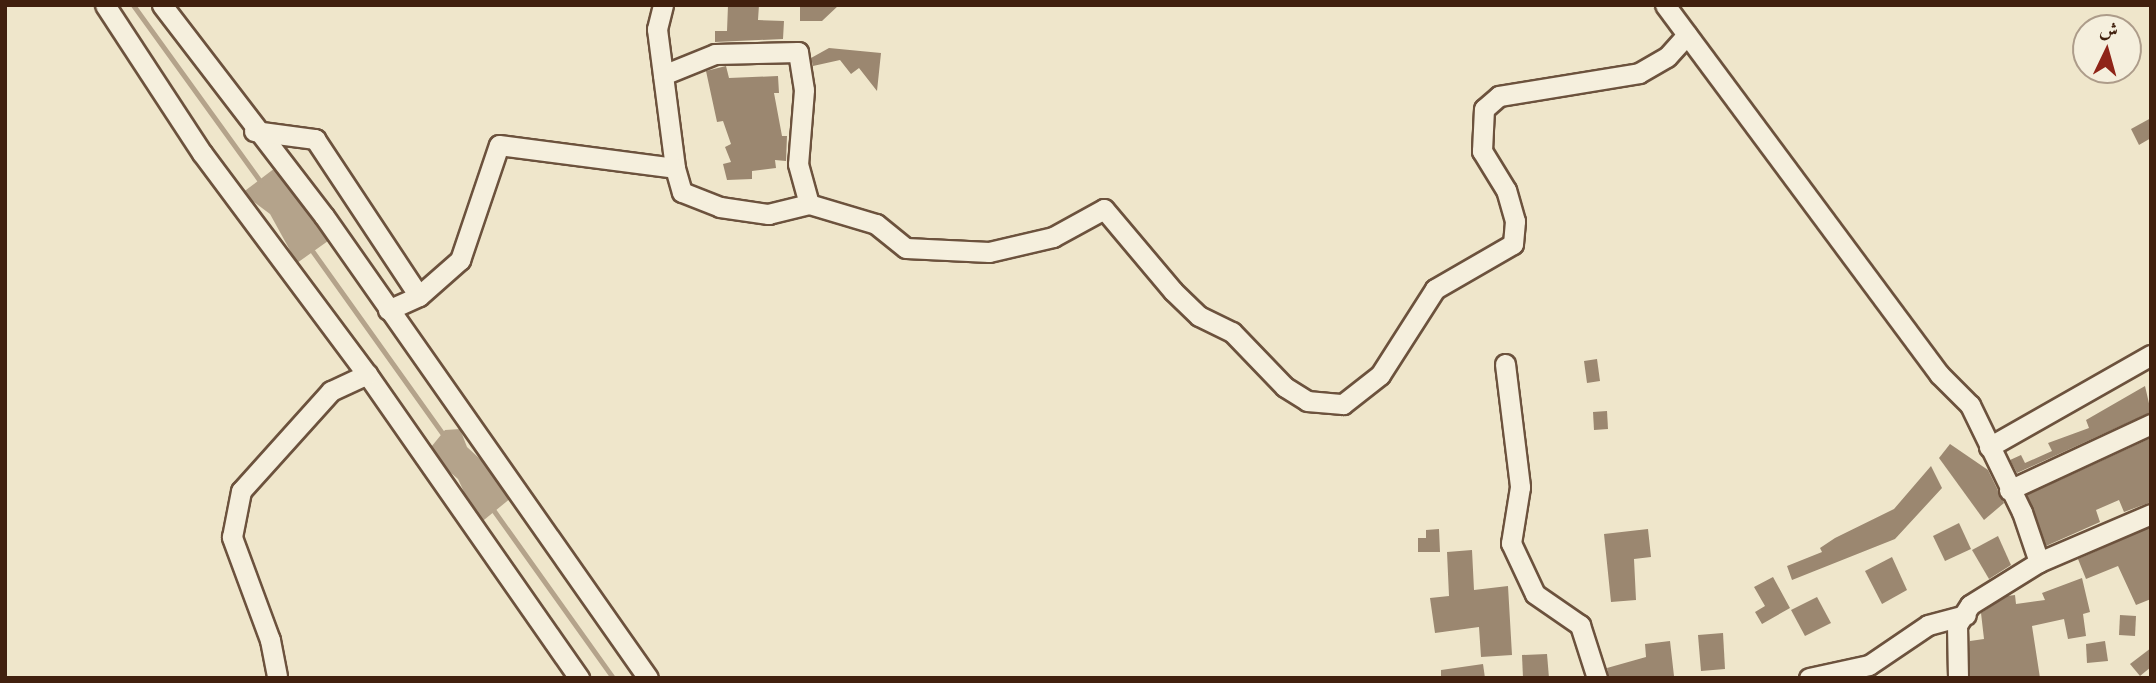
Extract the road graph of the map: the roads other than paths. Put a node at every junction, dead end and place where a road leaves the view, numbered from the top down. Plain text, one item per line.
1 (104, 5) edge
2 (162, 5) edge
3 (663, 5) edge
4 (1665, 5) edge
5 (1687, 35) junction
6 (663, 75) junction
7 (254, 131) junction
8 (675, 168) junction
9 (809, 204) junction
10 (419, 296) junction
11 (388, 310) junction
12 (2151, 355) edge
13 (1505, 364) dead end
14 (367, 374) junction
15 (2151, 424) edge
16 (1989, 447) junction
17 (2010, 490) junction
18 (2151, 514) edge
19 (2039, 562) junction
20 (1966, 615) junction
21 (277, 676) dead end
22 (579, 678) edge
23 (648, 678) edge
24 (1597, 678) edge
25 (1809, 678) edge
26 (1958, 678) edge

1 - 14 street
2 - 7 street
3 - 6 street
4 - 5 street
5 - 9 street
5 - 16 street
6 - 8 street
6 - 9 street
7 - 10 street
7 - 11 street
8 - 9 street
8 - 10 street
10 - 11 street
11 - 23 street
12 - 16 street
13 - 24 street
14 - 21 street
14 - 22 street
15 - 17 street
16 - 17 street
17 - 19 street
18 - 19 street
19 - 20 street
20 - 25 street
20 - 26 street

